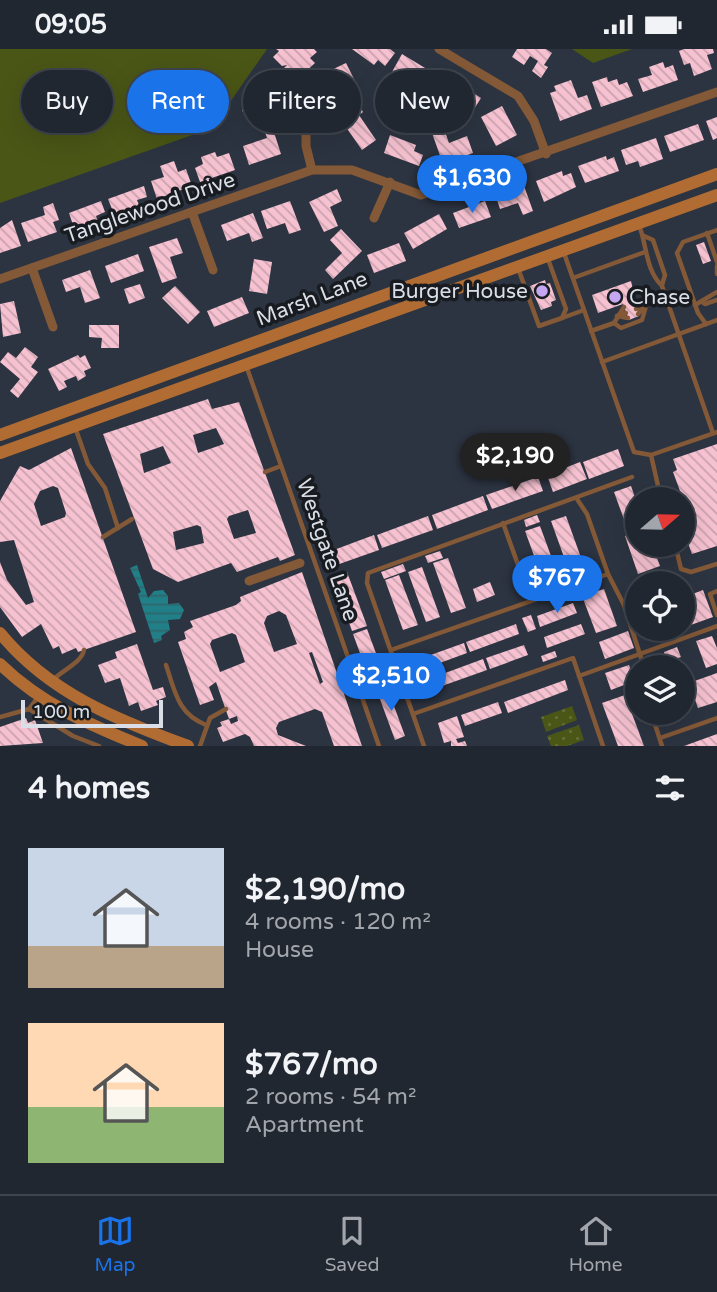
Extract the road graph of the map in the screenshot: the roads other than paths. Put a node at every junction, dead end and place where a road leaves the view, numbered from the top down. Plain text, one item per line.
1 (439, 49) edge
2 (717, 92) edge
3 (306, 133) edge
4 (546, 154) junction
5 (312, 170) junction
6 (717, 174) edge
7 (390, 182) junction
8 (716, 197) edge
9 (631, 204) junction
10 (192, 212) junction
11 (374, 218) dead end
12 (638, 222) junction
13 (717, 230) edge
14 (707, 233) junction
15 (644, 236) junction
16 (562, 249) junction
17 (645, 252) junction
18 (546, 255) junction
19 (717, 264) edge
20 (517, 265) junction
21 (32, 268) junction
22 (212, 270) dead end
23 (717, 274) edge
24 (573, 278) junction
25 (0, 279) edge
26 (662, 286) junction
27 (717, 292) edge
28 (376, 296) junction
29 (666, 298) junction
30 (717, 300) edge
31 (702, 302) junction
32 (695, 305) junction
33 (646, 306) junction
34 (584, 310) junction
35 (381, 314) junction
36 (616, 316) junction
37 (562, 318) junction
38 (717, 320) edge
39 (614, 323) junction
40 (706, 324) junction
41 (53, 327) dead end
42 (592, 331) junction
43 (678, 334) junction
44 (239, 347) junction
45 (602, 362) junction
46 (245, 364) junction
47 (70, 410) junction
48 (75, 426) junction
49 (715, 433) edge
50 (0, 435) edge
51 (0, 453) edge
52 (651, 456) junction
53 (281, 466) junction
54 (265, 472) dead end
55 (632, 477) dead end
56 (658, 487) edge
57 (577, 499) junction
58 (132, 519) dead end
59 (503, 523) junction
60 (118, 528) junction
61 (103, 537) dead end
62 (678, 557) edge
63 (300, 563) dead end
64 (717, 564) edge
65 (608, 574) junction
66 (249, 581) dead end
67 (717, 591) edge
68 (531, 601) junction
69 (717, 615) edge
70 (717, 626) edge
71 (0, 633) edge
72 (84, 650) dead end
73 (391, 650) junction
74 (640, 654) junction
75 (0, 664) edge
76 (166, 665) dead end
77 (579, 676) junction
78 (51, 682) junction
79 (38, 696) junction
80 (29, 709) junction
81 (226, 709) dead end
82 (413, 714) junction
83 (0, 717) edge
84 (717, 718) edge
85 (206, 725) junction
86 (656, 725) edge
87 (100, 729) junction
88 (660, 738) junction
89 (97, 744) edge
90 (142, 746) edge
91 (188, 746) edge
92 (200, 746) edge
93 (379, 746) edge
94 (425, 746) edge
95 (603, 746) edge
96 (662, 746) edge

1 - 4 street
2 - 4 street, Tanglewood Drive
3 - 5 street
4 - 7 street, Tanglewood Drive
5 - 7 street, Tanglewood Drive
5 - 10 street, Tanglewood Drive
6 - 9 main road, Marsh Lane
7 - 11 street
8 - 12 main road, Marsh Lane
9 - 12 main road
9 - 28 main road, Marsh Lane
10 - 21 street, Tanglewood Drive
10 - 22 street
12 - 15 lane
12 - 16 main road, Marsh Lane
13 - 14 lane
14 - 19 lane
14 - 32 lane
15 - 17 lane
15 - 26 lane
16 - 18 main road, Marsh Lane
16 - 24 lane
17 - 24 lane
17 - 26 lane
18 - 20 main road, Marsh Lane
18 - 37 lane
19 - 23 lane
20 - 35 main road, Marsh Lane
20 - 37 lane
21 - 25 street, Tanglewood Drive
21 - 41 street
24 - 34 lane
26 - 29 lane
27 - 31 lane
28 - 35 main road
28 - 44 main road, Marsh Lane
29 - 33 lane
29 - 43 lane
30 - 31 lane
31 - 32 lane
32 - 40 lane
33 - 33 lane
33 - 39 lane
34 - 37 lane
34 - 42 lane
35 - 46 main road, Marsh Lane
36 - 36 lane
36 - 39 lane
38 - 40 lane
39 - 42 lane
40 - 43 lane
42 - 45 lane
43 - 45 lane
43 - 49 lane
44 - 46 main road
44 - 47 main road, Marsh Lane
45 - 52 lane
46 - 48 main road, Marsh Lane
46 - 53 lane, Westgate Lane
47 - 48 main road
47 - 50 main road, Marsh Lane
48 - 51 main road, Marsh Lane
48 - 60 lane
49 - 52 lane
52 - 56 lane
53 - 54 lane
53 - 93 lane, Westgate Lane
55 - 57 lane
57 - 59 lane
57 - 65 lane
58 - 60 lane
59 - 68 lane
59 - 73 lane
60 - 61 lane
62 - 64 lane
63 - 66 street
65 - 68 lane
65 - 74 lane
67 - 69 lane
68 - 73 lane
70 - 74 lane
71 - 78 main road
72 - 78 lane
73 - 82 lane
74 - 77 lane
75 - 79 main road
76 - 85 lane
77 - 82 lane
77 - 95 lane
78 - 79 main road
78 - 91 main road
79 - 80 lane
79 - 87 main road
80 - 83 lane
80 - 89 lane
81 - 85 lane
82 - 94 lane
84 - 88 lane
85 - 92 lane
86 - 88 lane
87 - 89 lane
87 - 90 main road
88 - 96 lane

